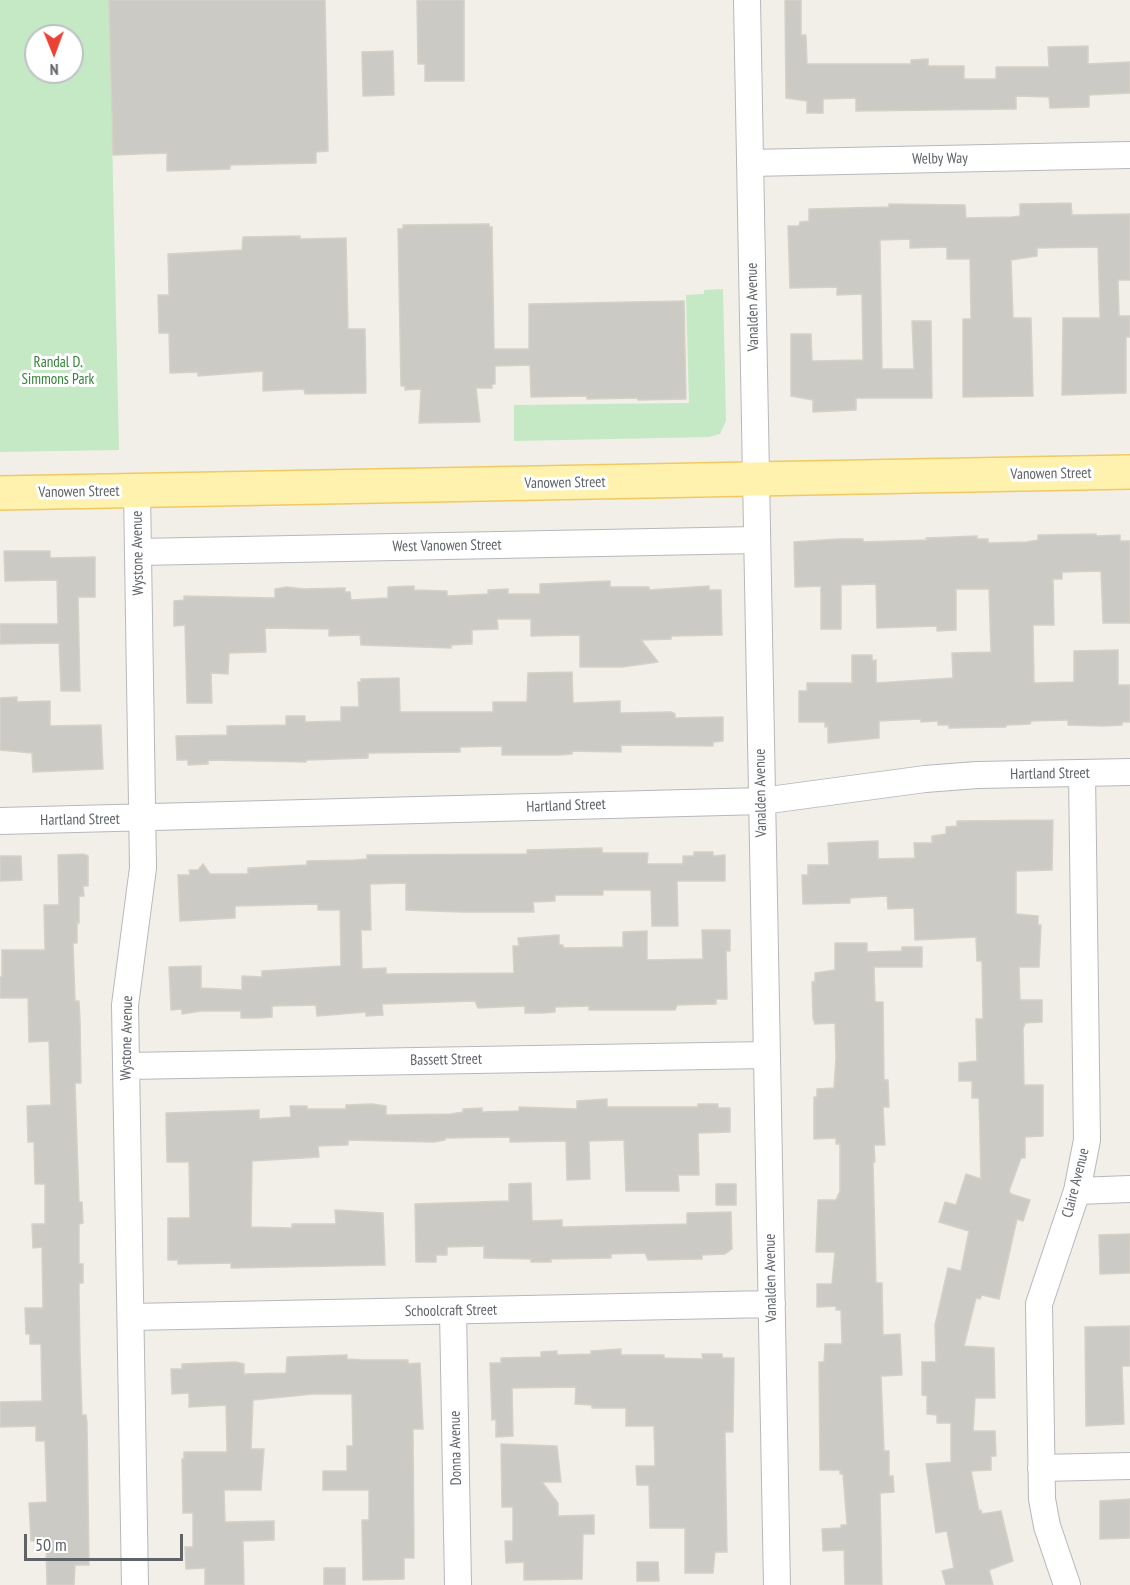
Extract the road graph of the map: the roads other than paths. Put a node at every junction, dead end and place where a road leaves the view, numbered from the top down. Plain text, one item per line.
1 (747, 0) edge
2 (1130, 155) edge
3 (750, 163) junction
4 (1130, 472) edge
5 (755, 479) junction
6 (137, 492) junction
7 (0, 493) edge
8 (756, 540) junction
9 (138, 552) junction
10 (1130, 772) edge
11 (1082, 773) junction
12 (762, 801) junction
13 (142, 819) junction
14 (0, 821) edge
15 (767, 1055) junction
16 (126, 1066) junction
17 (1130, 1189) edge
18 (1077, 1191) junction
19 (772, 1304) junction
20 (453, 1311) junction
21 (131, 1317) junction
22 (1130, 1466) edge
23 (1041, 1468) junction
24 (135, 1585) edge
25 (458, 1585) edge
26 (777, 1585) edge
27 (1067, 1585) edge

1 - 3 street, Vanalden Avenue
2 - 3 street, Welby Way
3 - 5 street, Vanalden Avenue
4 - 5 main road, Vanowen Street
5 - 6 main road, Vanowen Street
5 - 8 street, Vanalden Avenue
6 - 7 main road, Vanowen Street
6 - 9 street, Wystone Avenue
8 - 9 street, West Vanowen Street
8 - 12 street, Vanalden Avenue
9 - 13 street, Wystone Avenue
10 - 11 street, Hartland Street
11 - 12 street, Hartland Street
11 - 18 street, Claire Avenue
12 - 13 street, Hartland Street
12 - 15 street, Vanalden Avenue
13 - 14 street, Hartland Street
13 - 16 street, Wystone Avenue
15 - 16 street, Bassett Street
15 - 19 street, Vanalden Avenue
16 - 21 street, Wystone Avenue
17 - 18 street
18 - 23 street, Claire Avenue
19 - 20 street, Schoolcraft Street
19 - 26 street, Vanalden Avenue
20 - 21 street, Schoolcraft Street
20 - 25 street, Donna Avenue
21 - 24 street, Wystone Avenue
22 - 23 street
23 - 27 street, Claire Avenue

